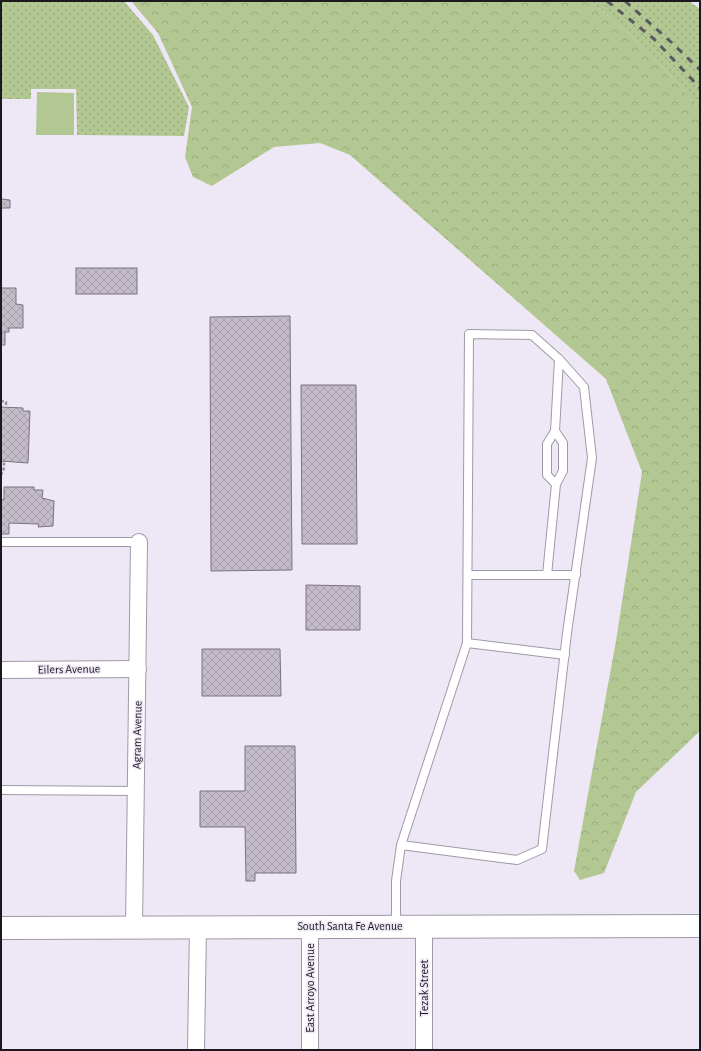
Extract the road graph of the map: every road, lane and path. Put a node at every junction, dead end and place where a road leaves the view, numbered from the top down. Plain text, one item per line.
1 (560, 359) junction
2 (1, 402) edge
3 (6, 407) dead end
4 (555, 431) junction
5 (4, 461) dead end
6 (2, 468) edge
7 (1, 475) edge
8 (556, 484) junction
9 (1, 542) edge
10 (139, 542) joint
11 (547, 575) junction
12 (576, 575) junction
13 (469, 576) junction
14 (467, 643) junction
15 (565, 655) junction
16 (138, 669) junction
17 (1, 670) edge
18 (1, 790) edge
19 (136, 791) junction
20 (401, 844) junction
21 (198, 926) junction
22 (310, 926) junction
23 (396, 926) junction
24 (700, 926) edge
25 (424, 927) junction
26 (1, 928) edge
27 (134, 928) junction
28 (196, 1050) edge
29 (310, 1050) edge
30 (424, 1050) edge

1 - 4 lane
1 - 12 lane
1 - 13 lane
2 - 3 path
4 - 8 lane
4 - 8 lane
5 - 6 path
6 - 7 path
8 - 11 lane
9 - 10 lane
10 - 16 street, Agram Avenue
11 - 12 lane
11 - 13 lane
12 - 15 lane
13 - 14 lane
14 - 15 lane
14 - 20 lane
15 - 20 lane
16 - 17 street, Eilers Avenue
16 - 19 street, Agram Avenue
18 - 19 lane
19 - 27 street, Agram Avenue
20 - 23 lane
21 - 22 street, South Santa Fe Avenue
21 - 27 street, South Santa Fe Avenue
21 - 28 street
22 - 23 street, South Santa Fe Avenue
22 - 29 street, East Arroyo Avenue
23 - 25 street, South Santa Fe Avenue
24 - 25 street, South Santa Fe Avenue
25 - 30 street, Tezak Street
26 - 27 street, South Santa Fe Avenue

